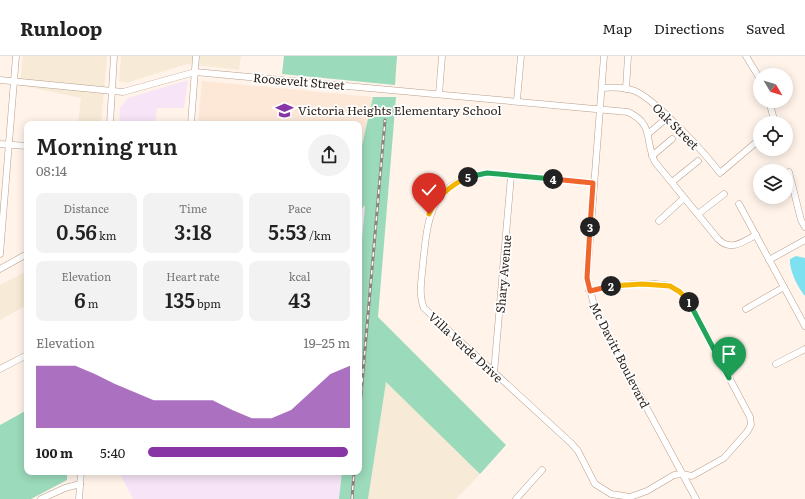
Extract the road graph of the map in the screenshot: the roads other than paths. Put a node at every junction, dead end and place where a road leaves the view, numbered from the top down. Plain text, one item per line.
1 (16, 56) edge
2 (114, 56) edge
3 (196, 56) edge
4 (442, 56) edge
5 (521, 56) edge
6 (604, 56) edge
7 (628, 56) edge
8 (749, 57) edge
9 (754, 68) edge
10 (195, 72) junction
11 (0, 80) edge
12 (14, 81) junction
13 (602, 88) junction
14 (626, 89) junction
15 (112, 90) junction
16 (439, 94) junction
17 (517, 100) junction
18 (600, 108) junction
19 (668, 117) junction
20 (110, 121) edge
21 (191, 121) edge
22 (649, 133) junction
23 (672, 139) dead end
24 (0, 144) edge
25 (9, 145) junction
26 (753, 145) edge
27 (24, 146) edge
28 (652, 156) junction
29 (698, 161) dead end
30 (511, 176) junction
31 (672, 182) junction
32 (593, 183) junction
33 (793, 185) edge
34 (724, 194) dead end
35 (684, 198) junction
36 (739, 204) dead end
37 (698, 214) junction
38 (802, 215) edge
39 (659, 221) dead end
40 (805, 227) edge
41 (756, 235) junction
42 (805, 240) edge
43 (0, 254) edge
44 (24, 256) edge
45 (770, 260) junction
46 (0, 269) edge
47 (784, 287) junction
48 (590, 291) junction
49 (746, 309) dead end
50 (805, 326) edge
51 (805, 349) edge
52 (24, 356) edge
53 (776, 364) dead end
54 (0, 369) edge
55 (494, 373) junction
56 (542, 470) dead end
57 (682, 474) junction
58 (81, 475) edge
59 (80, 484) junction
60 (41, 499) edge
61 (79, 499) edge
62 (516, 499) edge
63 (696, 499) edge

1 - 12 street
2 - 15 street
3 - 10 street
4 - 16 street
5 - 17 street
6 - 13 street, Mc Davitt Boulevard
7 - 14 street
8 - 9 street
10 - 15 street, Roosevelt Street
10 - 16 street, Roosevelt Street
10 - 21 street
11 - 12 street, Roosevelt Street
12 - 15 street, Roosevelt Street
12 - 25 street
13 - 14 street, Oak Street
13 - 18 street, Mc Davitt Boulevard
14 - 19 street, Oak Street
15 - 20 street
16 - 17 street, Roosevelt Street
17 - 18 street, Roosevelt Street
18 - 22 street, Roosevelt Street
18 - 32 street, Mc Davitt Boulevard
19 - 22 street
19 - 26 street, Oak Street
22 - 28 street
23 - 28 street
24 - 25 street
25 - 27 street
25 - 43 street
28 - 31 street
29 - 31 street
30 - 32 street, Villa Verde Drive
30 - 55 street, Shary Avenue
30 - 55 street, Villa Verde Drive
31 - 35 street
32 - 48 street, Mc Davitt Boulevard
33 - 38 street
34 - 37 street
35 - 37 street
35 - 39 street
36 - 41 street
37 - 41 street
38 - 40 street
41 - 45 street
42 - 45 street
44 - 46 street
45 - 47 street
47 - 49 street
47 - 50 street
48 - 57 street, Mc Davitt Boulevard
48 - 57 street, Villa Verde Drive
51 - 53 street
52 - 54 street
55 - 57 street, Villa Verde Drive
56 - 62 street
57 - 63 street, Mc Davitt Boulevard
58 - 59 street
59 - 60 street
59 - 61 street

